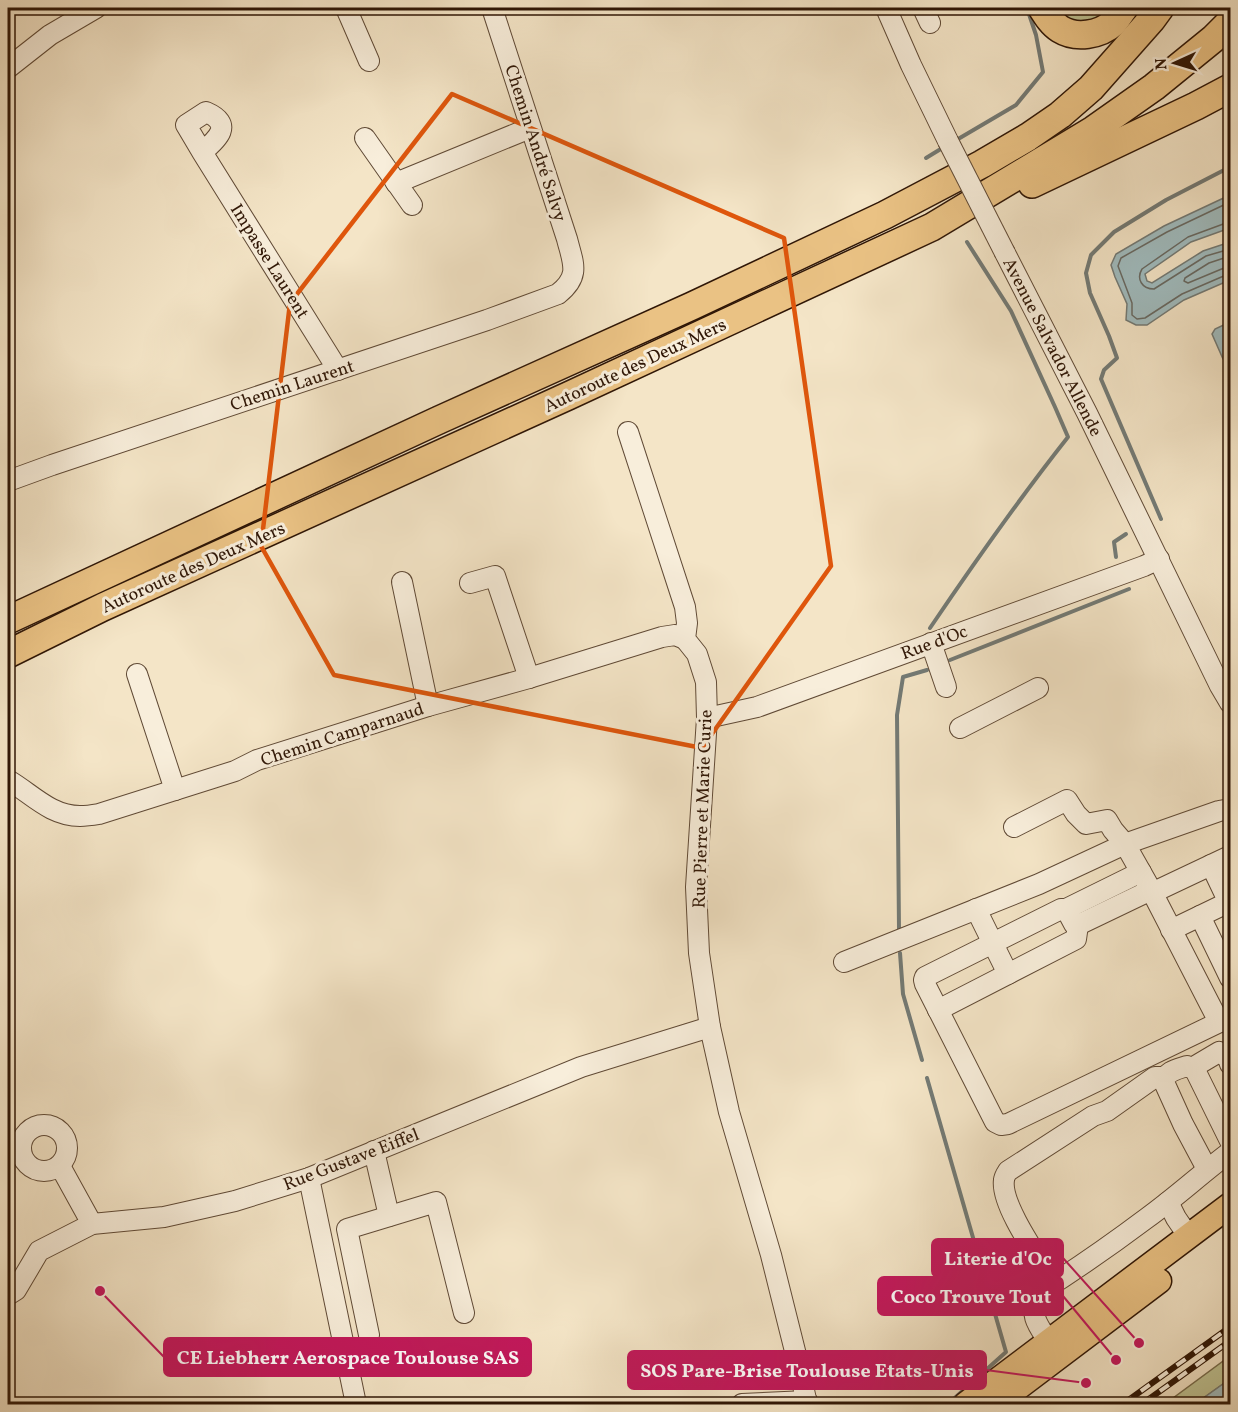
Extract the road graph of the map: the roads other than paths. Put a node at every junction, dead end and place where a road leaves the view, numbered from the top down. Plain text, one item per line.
1 (96, 8) edge
2 (346, 8) edge
3 (492, 8) edge
4 (886, 8) edge
5 (1042, 8) edge
6 (1124, 8) edge
7 (1160, 8) edge
8 (1230, 21) edge
9 (369, 61) dead end
10 (8, 68) edge
11 (1230, 88) edge
12 (531, 128) junction
13 (365, 138) dead end
14 (202, 152) dead end
15 (396, 183) junction
16 (412, 205) dead end
17 (932, 227) junction
18 (572, 280) joint
19 (338, 370) junction
20 (628, 432) dead end
21 (8, 481) edge
22 (1159, 559) junction
23 (402, 582) dead end
24 (470, 583) dead end
25 (8, 620) edge
26 (685, 639) junction
27 (931, 643) junction
28 (8, 654) edge
29 (137, 674) dead end
30 (529, 678) junction
31 (946, 687) dead end
32 (1038, 688) dead end
33 (1225, 695) edge
34 (428, 706) junction
35 (1230, 717) edge
36 (706, 718) junction
37 (960, 728) dead end
38 (8, 780) edge
39 (175, 790) junction
40 (1227, 808) edge
41 (1014, 827) dead end
42 (1125, 844) junction
43 (1230, 856) edge
44 (1211, 865) junction
45 (1141, 872) junction
46 (1151, 890) junction
47 (1230, 904) edge
48 (976, 909) junction
49 (1066, 909) junction
50 (1200, 916) junction
51 (1078, 925) junction
52 (1171, 930) junction
53 (992, 943) junction
54 (844, 962) dead end
55 (1008, 974) junction
56 (1230, 978) edge
57 (938, 1010) junction
58 (1225, 1020) edge
59 (710, 1027) junction
60 (1230, 1064) edge
61 (1192, 1068) junction
62 (1164, 1077) junction
63 (1230, 1141) edge
64 (374, 1150) junction
65 (1230, 1152) edge
66 (60, 1166) dead end
67 (1207, 1169) junction
68 (309, 1178) junction
69 (1168, 1202) junction
70 (1230, 1205) edge
71 (389, 1216) junction
72 (92, 1224) junction
73 (1230, 1225) edge
74 (1188, 1237) junction
75 (1054, 1283) junction
76 (8, 1295) edge
77 (464, 1313) dead end
78 (369, 1335) dead end
79 (1049, 1342) junction
80 (807, 1403) edge
81 (356, 1404) edge
82 (742, 1404) edge
83 (966, 1404) edge
84 (996, 1404) edge

1 - 10 street
2 - 9 street
3 - 12 street, Chemin André Salvy
4 - 22 street, Avenue Salvador Allende, bridge
5 - 6 highway
7 - 25 highway, Autoroute des Deux Mers
8 - 17 highway, Autoroute des Deux Mers
11 - 17 highway
12 - 15 street
12 - 18 street, Chemin André Salvy
13 - 15 street
14 - 19 street, Impasse Laurent
15 - 16 street
17 - 28 highway, Autoroute des Deux Mers
18 - 19 street, Chemin Laurent
19 - 21 street, Chemin Laurent
20 - 26 street
22 - 27 street, Rue d'Oc
22 - 33 street, Avenue Salvador Allende
23 - 34 street
24 - 30 street
26 - 30 street, Chemin Camparnaud
26 - 36 street, Rue Pierre et Marie Curie
27 - 31 street
27 - 36 street, Rue d'Oc
29 - 39 street
30 - 34 street, Chemin Camparnaud
32 - 37 street
33 - 35 street, Avenue Salvador Allende
34 - 39 street, Chemin Camparnaud
36 - 59 street, Rue Pierre et Marie Curie
38 - 39 street, Chemin Camparnaud
40 - 42 street
41 - 42 street
42 - 45 street
42 - 48 street
43 - 44 street
44 - 46 street
44 - 47 street
45 - 46 street
45 - 49 street
46 - 51 street
46 - 52 street
47 - 50 street
48 - 53 street
48 - 54 street
49 - 51 street
49 - 53 street
50 - 52 street
50 - 56 street
51 - 55 street
52 - 58 street
53 - 55 street
53 - 57 street
55 - 57 street
57 - 58 street
59 - 64 street, Rue Gustave Eiffel
59 - 80 street, Rue Pierre et Marie Curie
60 - 61 street
61 - 62 street
61 - 63 street
62 - 67 street
62 - 75 street
64 - 68 street, Rue Gustave Eiffel
64 - 71 street
65 - 67 street
66 - 72 street
67 - 69 street
68 - 72 street, Rue Gustave Eiffel
68 - 81 street
69 - 74 street
69 - 75 street
70 - 74 main road
71 - 77 street
71 - 78 street
72 - 76 street, Rue Gustave Eiffel
73 - 84 main road
74 - 79 main road
75 - 79 street
79 - 83 main road
80 - 82 street

